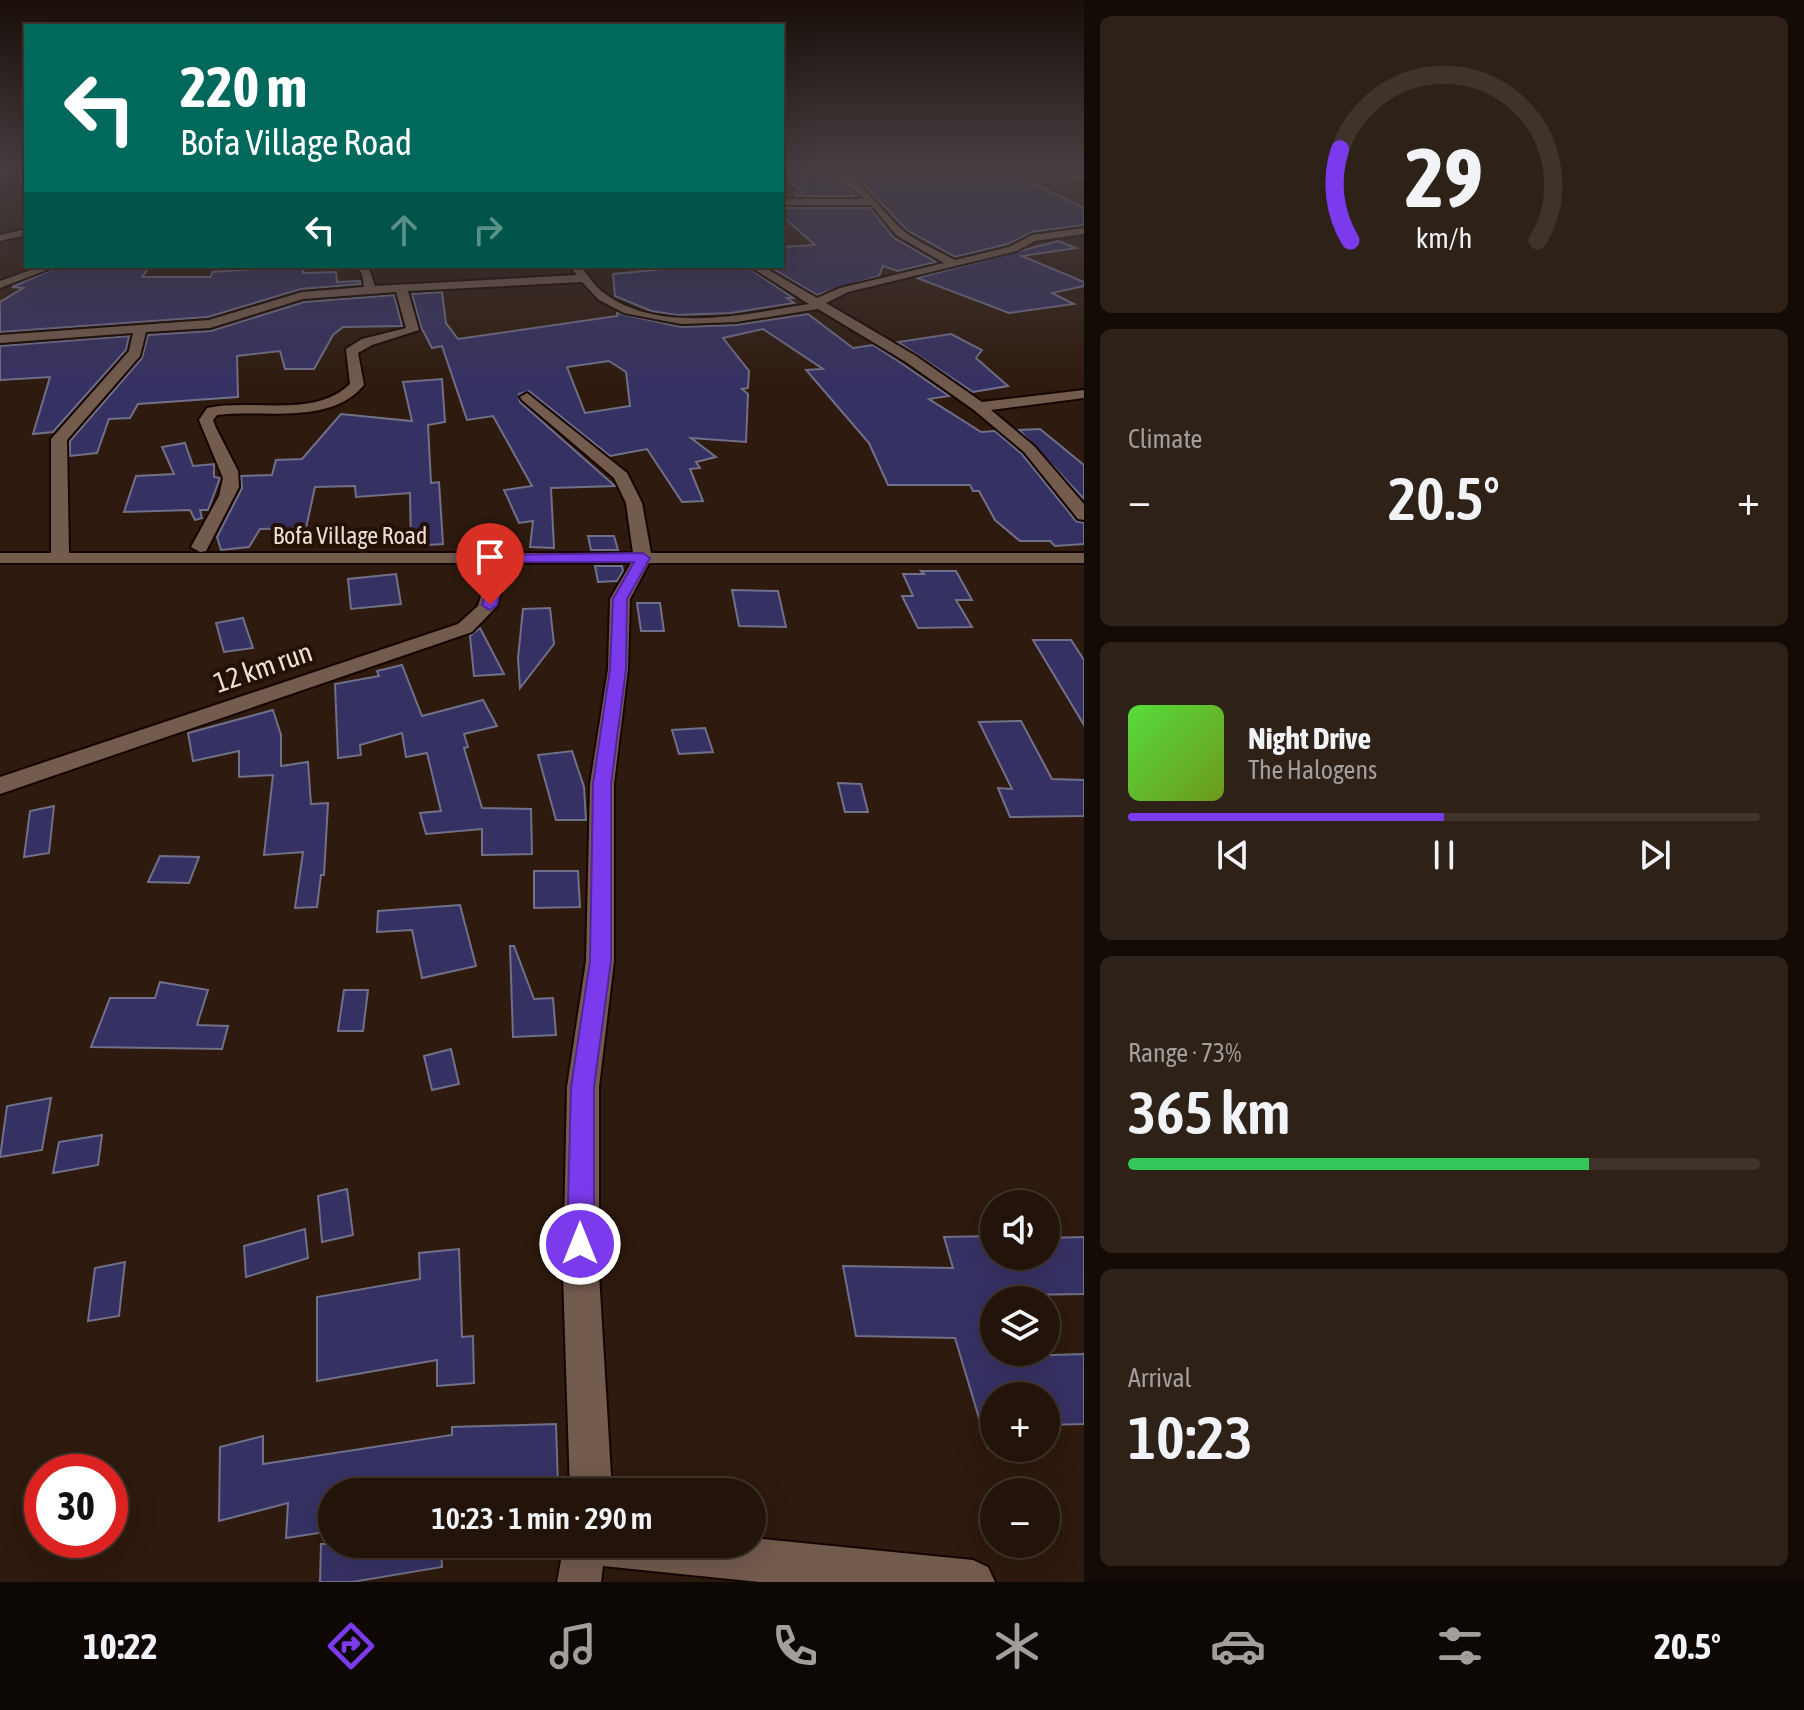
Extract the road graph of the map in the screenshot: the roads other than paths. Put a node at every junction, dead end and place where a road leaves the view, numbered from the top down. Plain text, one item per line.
1 (915, 242) edge
2 (1025, 242) edge
3 (952, 263) junction
4 (47, 268) edge
5 (364, 268) edge
6 (528, 268) edge
7 (576, 268) edge
8 (757, 268) edge
9 (460, 277) junction
10 (586, 278) junction
11 (0, 285) edge
12 (370, 290) junction
13 (402, 291) junction
14 (817, 306) junction
15 (140, 330) junction
16 (0, 339) edge
17 (1084, 394) edge
18 (527, 397) dead end
19 (979, 407) junction
20 (1084, 515) edge
21 (200, 547) dead end
22 (0, 558) edge
23 (501, 558) junction
24 (643, 558) junction
25 (1084, 558) edge
26 (60, 559) junction
27 (0, 786) edge
28 (590, 1478) edge
29 (583, 1558) edge
30 (736, 1558) edge
31 (579, 1582) edge
32 (973, 1582) edge

1 - 3 street
2 - 3 street
3 - 14 street
4 - 11 street
5 - 12 street
6 - 9 street
7 - 10 street
8 - 14 street
9 - 10 street
9 - 13 street
10 - 14 street
12 - 13 street
12 - 15 street
13 - 21 street
14 - 19 street
15 - 16 street
15 - 26 street
17 - 19 street
18 - 24 street
19 - 20 street
22 - 26 street, Bofa Village Road
23 - 24 street, Bofa Village Road
23 - 26 street, Bofa Village Road
23 - 27 street, 12 km run
24 - 25 street, Bofa Village Road
24 - 28 street
29 - 31 street
30 - 32 street

